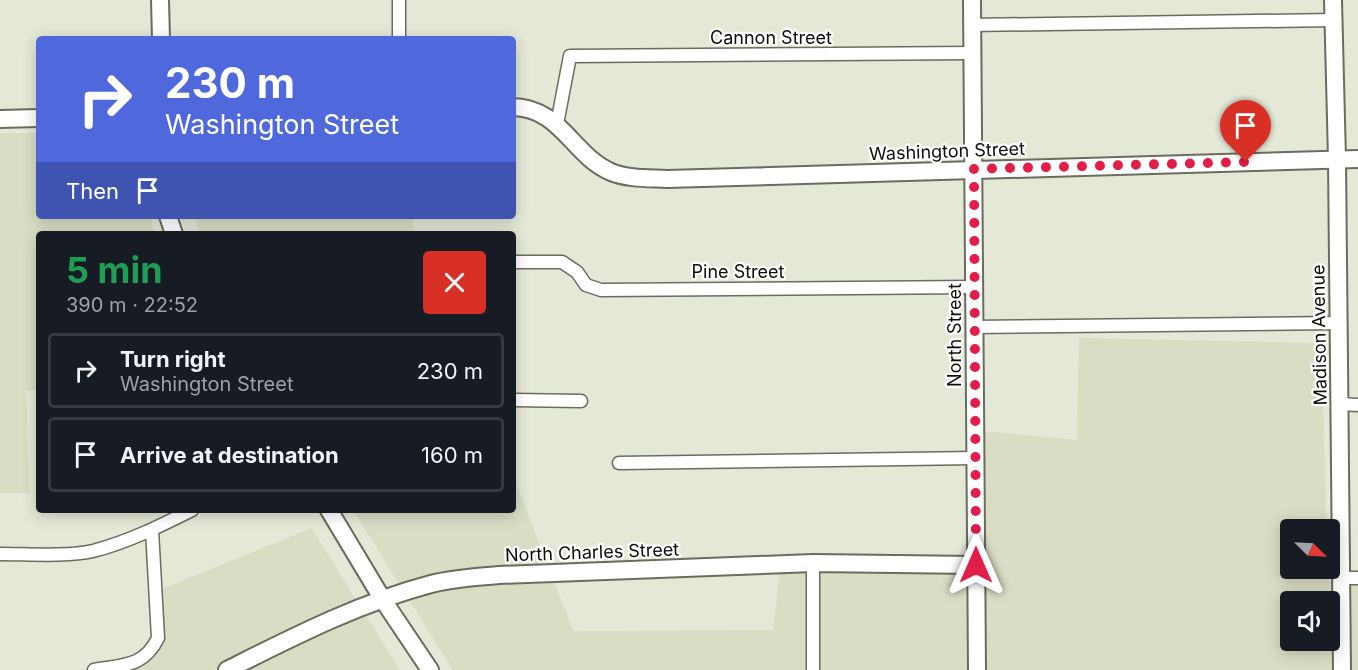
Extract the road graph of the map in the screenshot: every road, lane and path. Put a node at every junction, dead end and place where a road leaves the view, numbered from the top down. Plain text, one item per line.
1 (160, 0) edge
2 (399, 0) edge
3 (972, 0) edge
4 (1333, 0) edge
5 (1334, 21) junction
6 (972, 25) junction
7 (161, 36) edge
8 (399, 36) edge
9 (973, 53) junction
10 (516, 107) edge
11 (36, 118) edge
12 (0, 119) edge
13 (557, 124) junction
14 (1337, 159) junction
15 (1358, 159) edge
16 (974, 169) junction
17 (516, 262) edge
18 (973, 287) junction
19 (1338, 323) junction
20 (973, 327) junction
21 (516, 400) edge
22 (581, 401) dead end
23 (1339, 404) junction
24 (1358, 405) edge
25 (975, 458) junction
26 (619, 463) dead end
27 (186, 513) edge
28 (331, 513) edge
29 (152, 530) junction
30 (0, 554) edge
31 (813, 563) junction
32 (976, 565) junction
33 (1350, 578) edge
34 (383, 600) junction
35 (94, 670) edge
36 (228, 670) edge
37 (430, 670) edge
38 (813, 670) edge
39 (977, 670) edge
40 (1342, 670) edge

1 - 7 street
2 - 8 street
3 - 6 street, North Street
4 - 5 street, Madison Avenue
5 - 6 street
5 - 14 street, Madison Avenue
6 - 9 street, North Street
9 - 13 street, Cannon Street
9 - 16 street, North Street
10 - 13 street, Washington Street
11 - 12 street
13 - 16 street, Washington Street
14 - 15 street, Washington Street
14 - 16 street, Washington Street
14 - 19 street, Madison Avenue
16 - 18 street, North Street
17 - 18 street, Pine Street
18 - 20 street, North Street
19 - 20 street
19 - 23 street, Madison Avenue
20 - 25 street, North Street
21 - 22 street
23 - 24 street
23 - 33 street, Madison Avenue
25 - 26 street
25 - 32 street, North Street
27 - 29 street
28 - 34 street
29 - 30 street
29 - 35 street
31 - 32 street, North Charles Street
31 - 34 street, North Charles Street
31 - 38 street
32 - 39 street, North Street
33 - 40 street, Madison Avenue
34 - 36 street, North Charles Street
34 - 37 street

